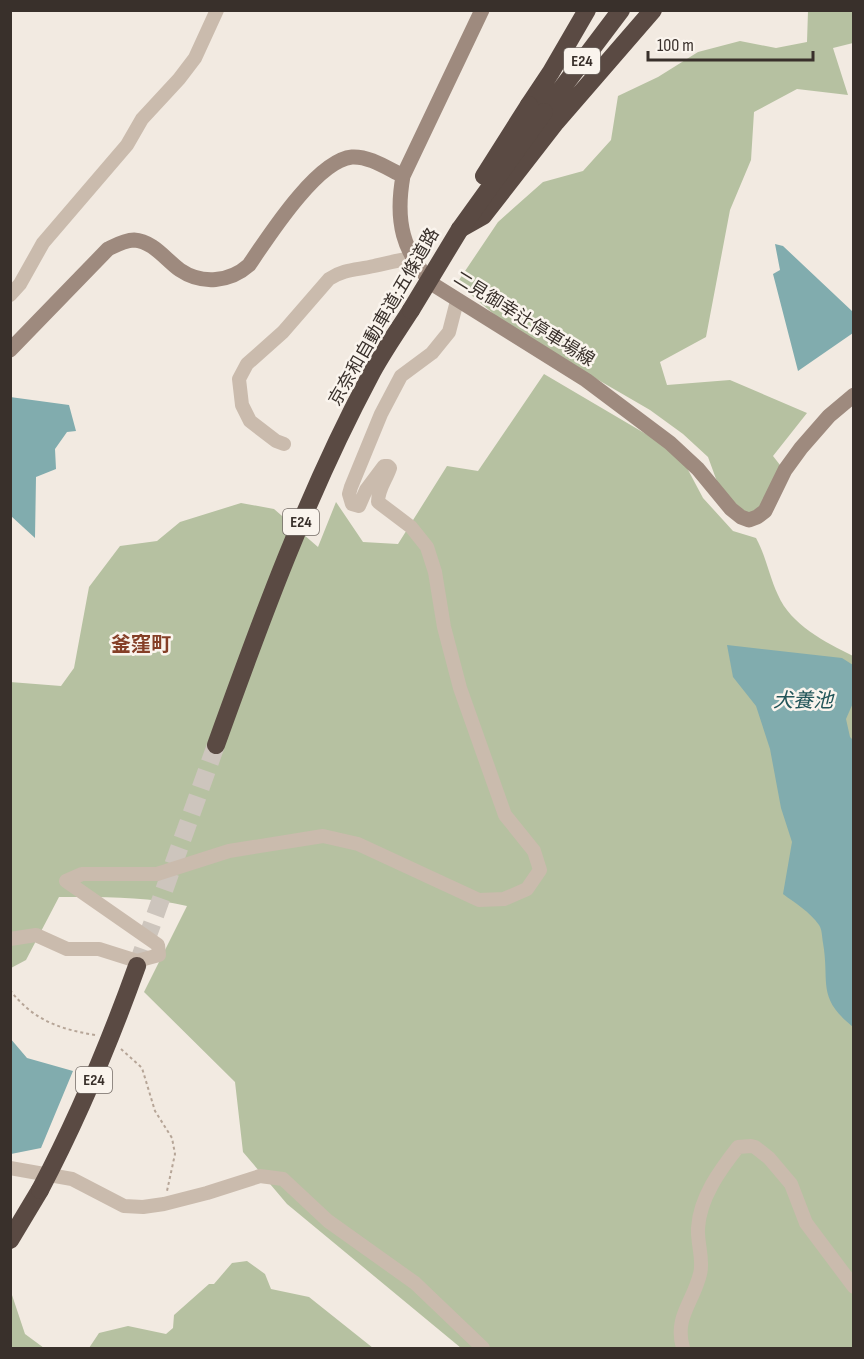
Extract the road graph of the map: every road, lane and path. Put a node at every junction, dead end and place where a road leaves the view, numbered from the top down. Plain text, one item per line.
1 (218, 10) edge
2 (482, 10) edge
3 (587, 10) edge
4 (621, 10) edge
5 (653, 10) edge
6 (543, 113) junction
7 (404, 176) junction
8 (412, 258) junction
9 (421, 293) junction
10 (10, 295) edge
11 (457, 301) junction
12 (10, 350) edge
13 (854, 395) edge
14 (284, 444) dead end
15 (216, 745) tunnel mouth
16 (10, 939) edge
17 (136, 966) tunnel mouth
18 (10, 990) edge
19 (101, 1036) dead end
20 (118, 1047) dead end
21 (10, 1168) edge
22 (164, 1204) junction
23 (10, 1240) edge
24 (854, 1287) edge
25 (483, 1348) edge
26 (683, 1348) edge

1 - 10 street
2 - 7 main road, 二見御幸辻停車場線
3 - 6 highway
4 - 6 highway, 京奈和自動車道;五條道路 / E24
5 - 6 highway
6 - 9 highway, 京奈和自動車道;五條道路 / E24, bridge
6 - 9 highway, bridge
7 - 8 main road, 二見御幸辻停車場線
7 - 12 main road
8 - 11 main road, 二見御幸辻停車場線
8 - 14 street
9 - 15 highway, 京奈和自動車道;五條道路 / E24, bridge
11 - 13 main road, 二見御幸辻停車場線
11 - 16 street
17 - 23 highway, E24, bridge
18 - 19 path
20 - 22 path
21 - 22 street
22 - 25 street
24 - 26 street

